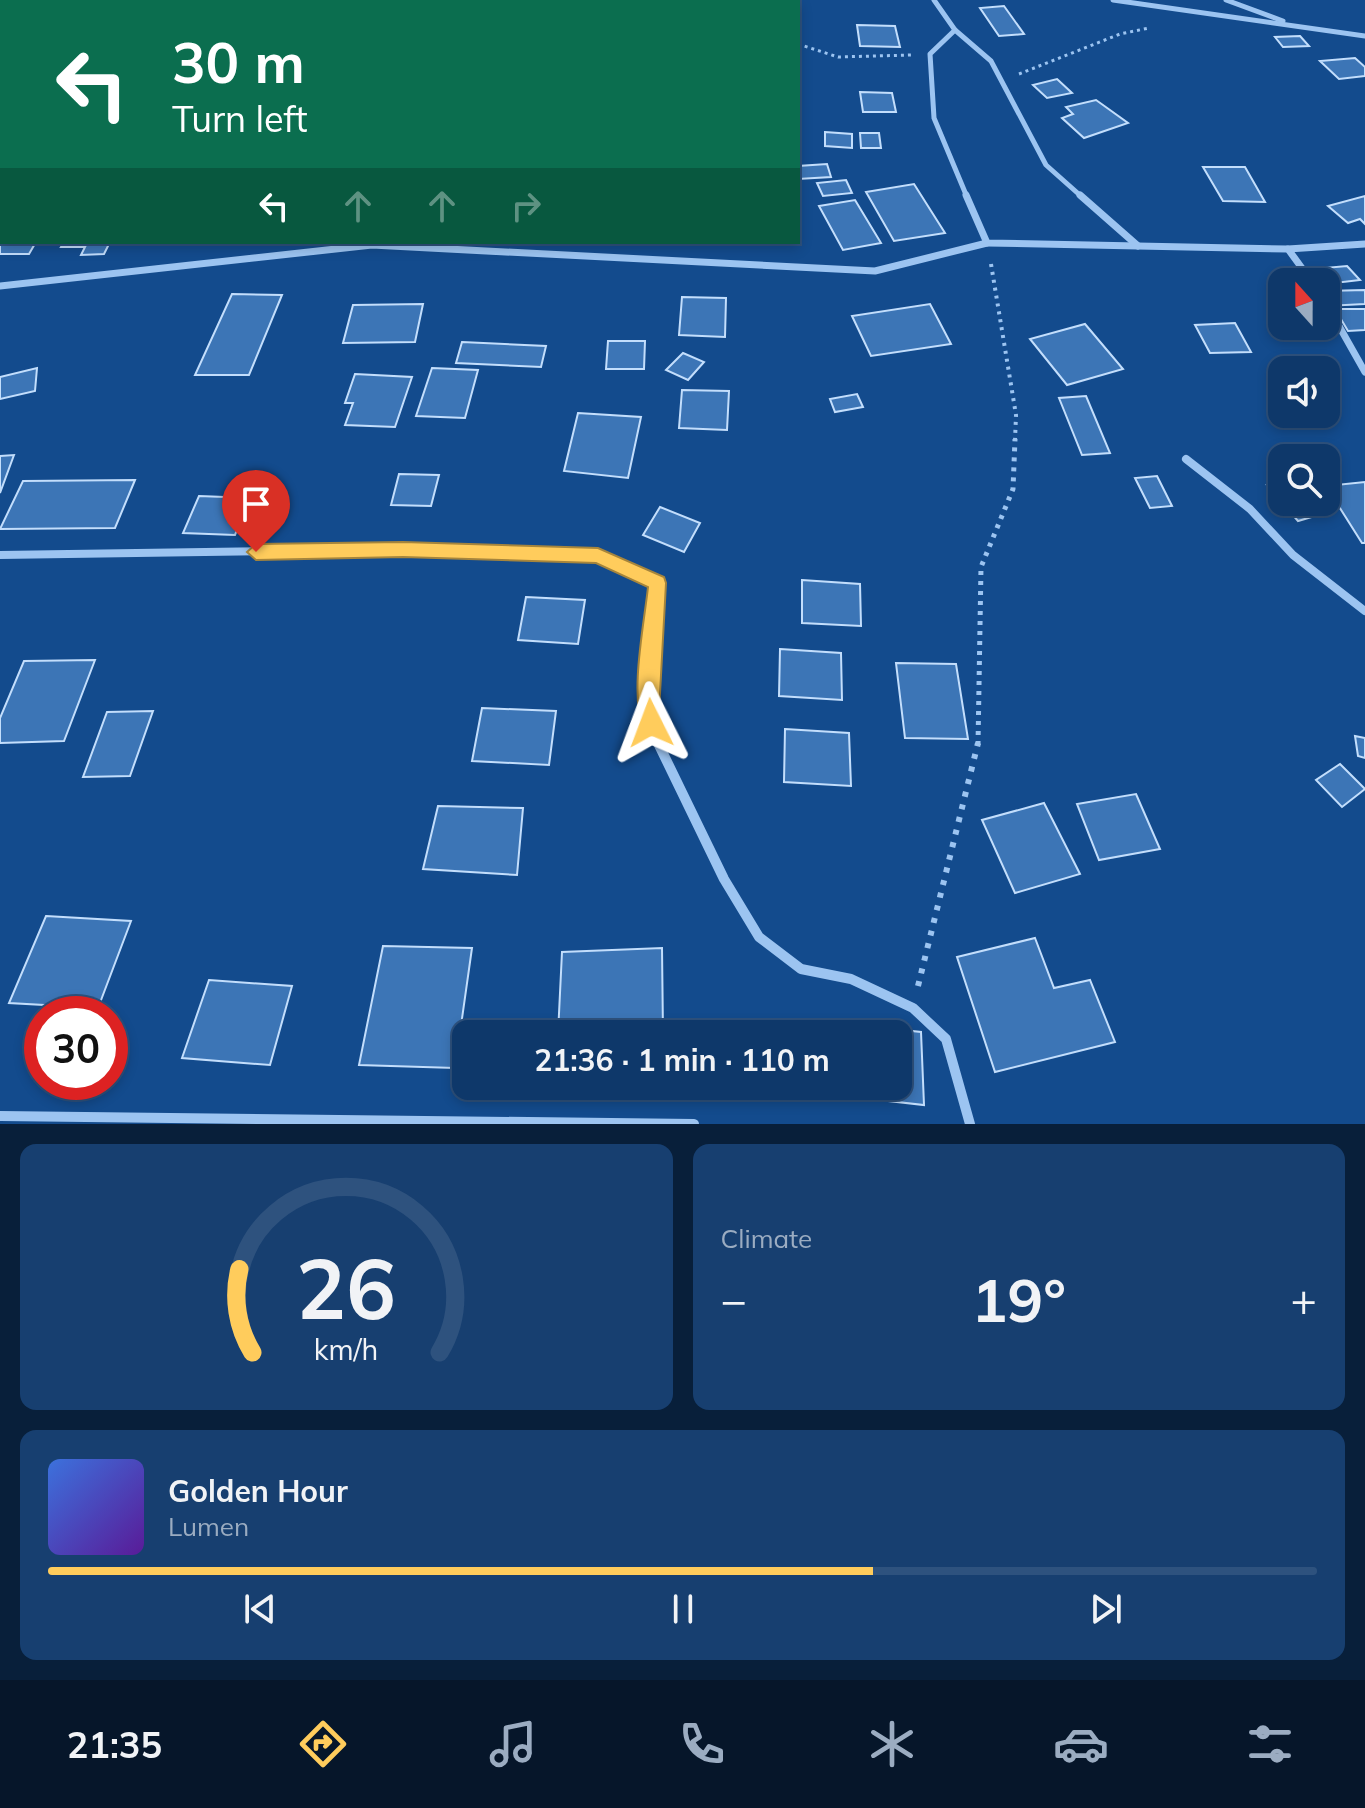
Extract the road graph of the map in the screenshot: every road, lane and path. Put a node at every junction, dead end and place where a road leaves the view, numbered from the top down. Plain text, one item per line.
1 (934, 0) edge
2 (1113, 0) edge
3 (1226, 0) edge
4 (1291, 24) junction
5 (1158, 26) dead end
6 (955, 30) junction
7 (1365, 36) edge
8 (800, 45) edge
9 (930, 54) junction
10 (1004, 81) junction
11 (987, 243) junction
12 (1365, 244) edge
13 (1139, 247) junction
14 (1288, 249) junction
15 (1302, 268) edge
16 (0, 286) edge
17 (1340, 328) edge
18 (1365, 372) edge
19 (1186, 459) dead end
20 (0, 555) edge
21 (1365, 611) edge
22 (913, 1008) junction
23 (0, 1116) edge
24 (694, 1124) edge
25 (970, 1124) edge

1 - 6 street
2 - 4 street
3 - 4 street
4 - 7 street
5 - 10 path
6 - 9 street
6 - 10 street
8 - 9 path
9 - 11 street
10 - 13 street
11 - 13 street
11 - 16 street
11 - 22 path
12 - 14 street
13 - 14 street
14 - 15 street
17 - 18 street
19 - 21 street
20 - 22 street
22 - 25 street
23 - 24 street

